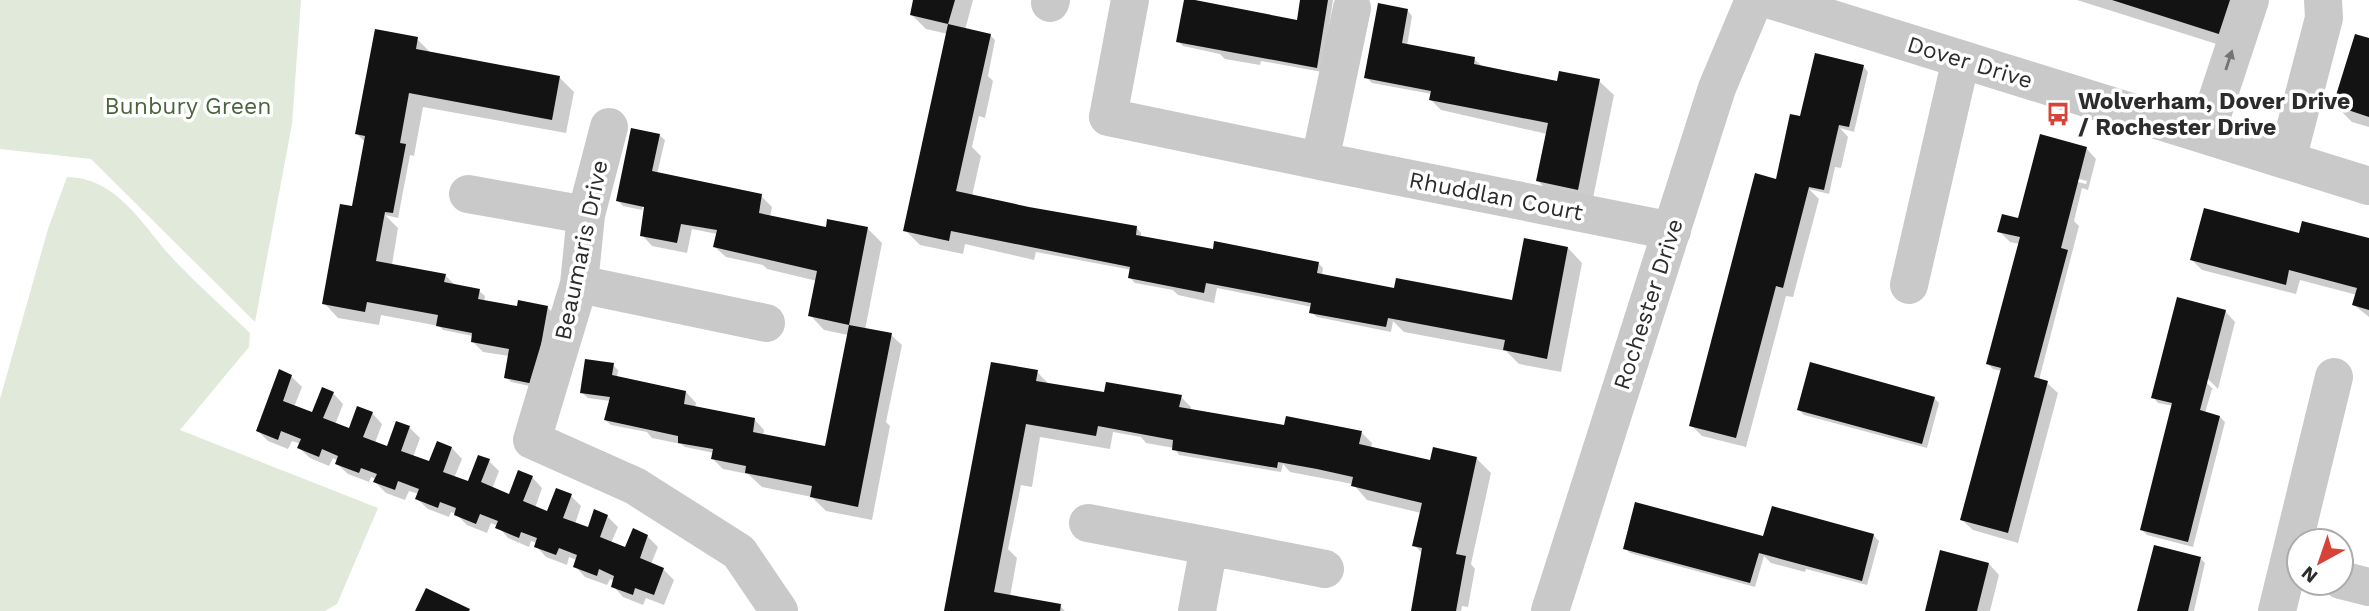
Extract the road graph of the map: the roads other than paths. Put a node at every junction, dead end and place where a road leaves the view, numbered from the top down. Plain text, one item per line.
1 (1130, 0) edge
2 (1754, 0) edge
3 (1772, 0) edge
4 (2250, 0) edge
5 (2323, 0) edge
6 (1352, 8) dead end
7 (1961, 59) junction
8 (609, 127) dead end
9 (2179, 127) junction
10 (2287, 160) junction
11 (1320, 161) junction
12 (2369, 186) edge
13 (468, 194) dead end
14 (586, 215) junction
15 (1672, 232) junction
16 (579, 284) junction
17 (1909, 285) dead end
18 (766, 323) dead end
19 (2334, 377) dead end
20 (1088, 523) dead end
21 (2302, 527) edge
22 (1209, 546) junction
23 (1325, 569) dead end
24 (2285, 590) edge
25 (779, 611) edge
26 (1197, 611) edge
27 (1550, 611) edge
28 (2277, 611) edge

1 - 11 street, Rhuddlan Court
2 - 15 street, Rochester Drive
3 - 7 street, Dover Drive
9 -> 4 street
5 - 10 street
6 - 11 street
7 - 9 street, Dover Drive
7 - 17 street
8 - 14 street, Beaumaris Drive
9 - 10 street, Dover Drive
10 - 12 street, Dover Drive
11 - 15 street, Rhuddlan Court
13 - 14 street
14 - 16 street, Beaumaris Drive
15 - 27 street, Rochester Drive
16 - 18 street
16 - 25 street, Beaumaris Drive
19 - 21 street
20 - 22 street
22 - 23 street
22 - 26 street
24 - 28 street

